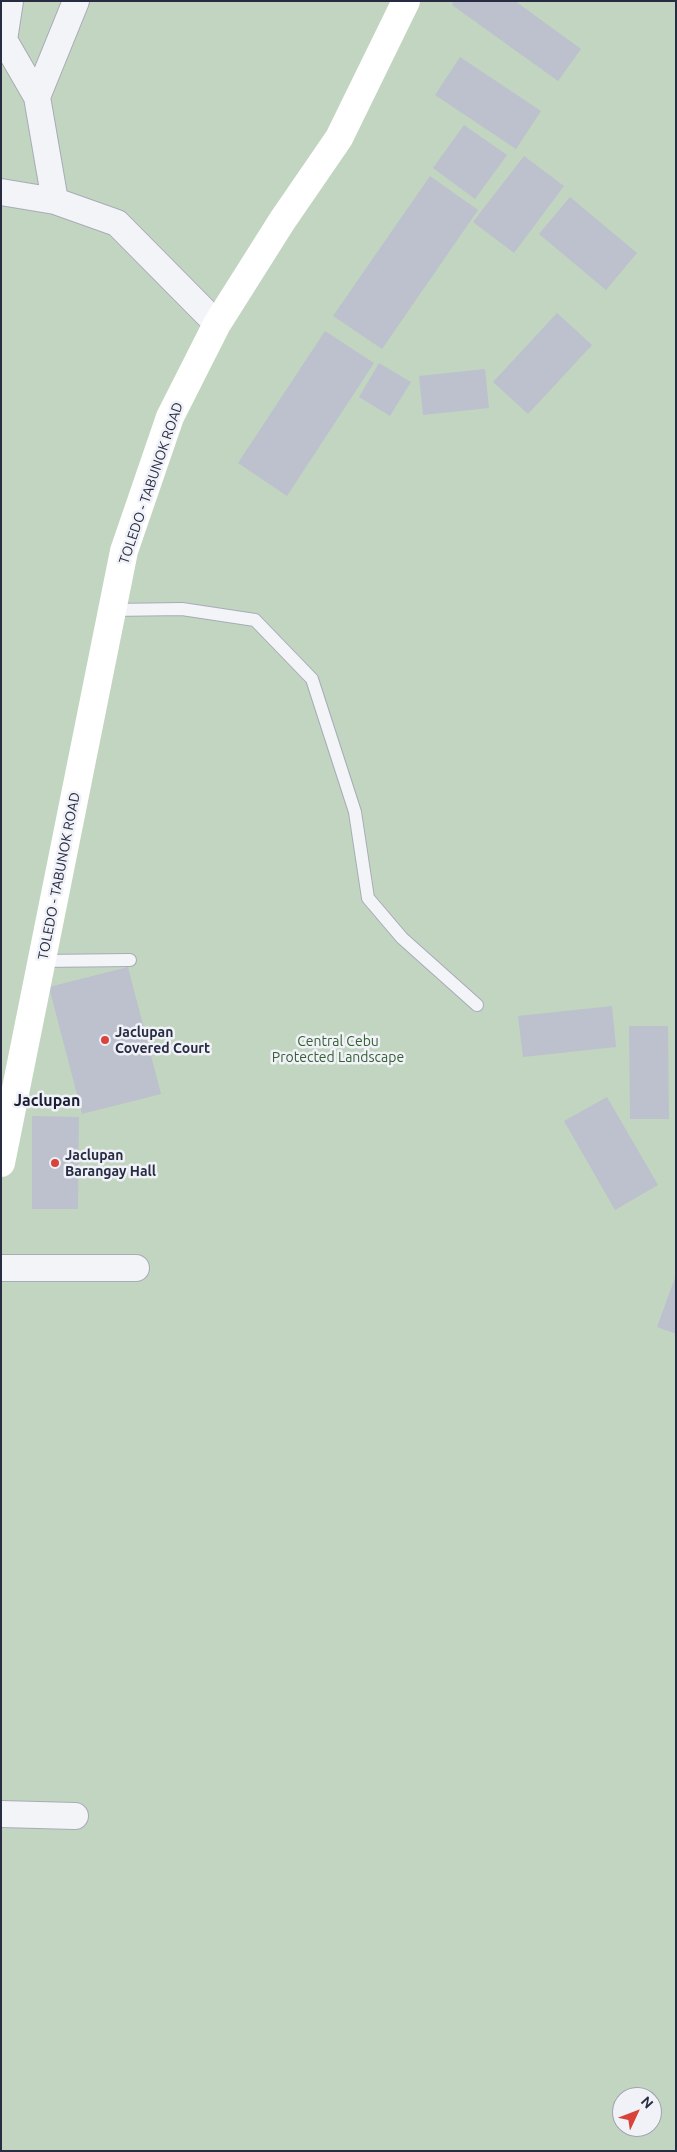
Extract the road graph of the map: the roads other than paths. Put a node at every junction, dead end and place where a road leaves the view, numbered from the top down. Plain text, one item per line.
1 (10, 1) edge
2 (76, 1) edge
3 (406, 1) edge
4 (36, 97) junction
5 (1, 192) edge
6 (55, 201) junction
7 (217, 324) junction
8 (112, 610) junction
9 (130, 960) dead end
10 (42, 961) junction
11 (477, 1005) dead end
12 (1, 1163) edge
13 (1, 1268) edge
14 (136, 1268) dead end
15 (1, 1814) edge
16 (75, 1816) dead end

1 - 4 street
2 - 4 street
3 - 7 main road, TOLEDO - TABUNOK ROAD
4 - 6 street
5 - 6 street
6 - 7 street
7 - 8 main road, TOLEDO - TABUNOK ROAD
8 - 10 main road, TOLEDO - TABUNOK ROAD
8 - 11 lane
9 - 10 lane
10 - 12 main road, TOLEDO - TABUNOK ROAD
13 - 14 street
15 - 16 street

